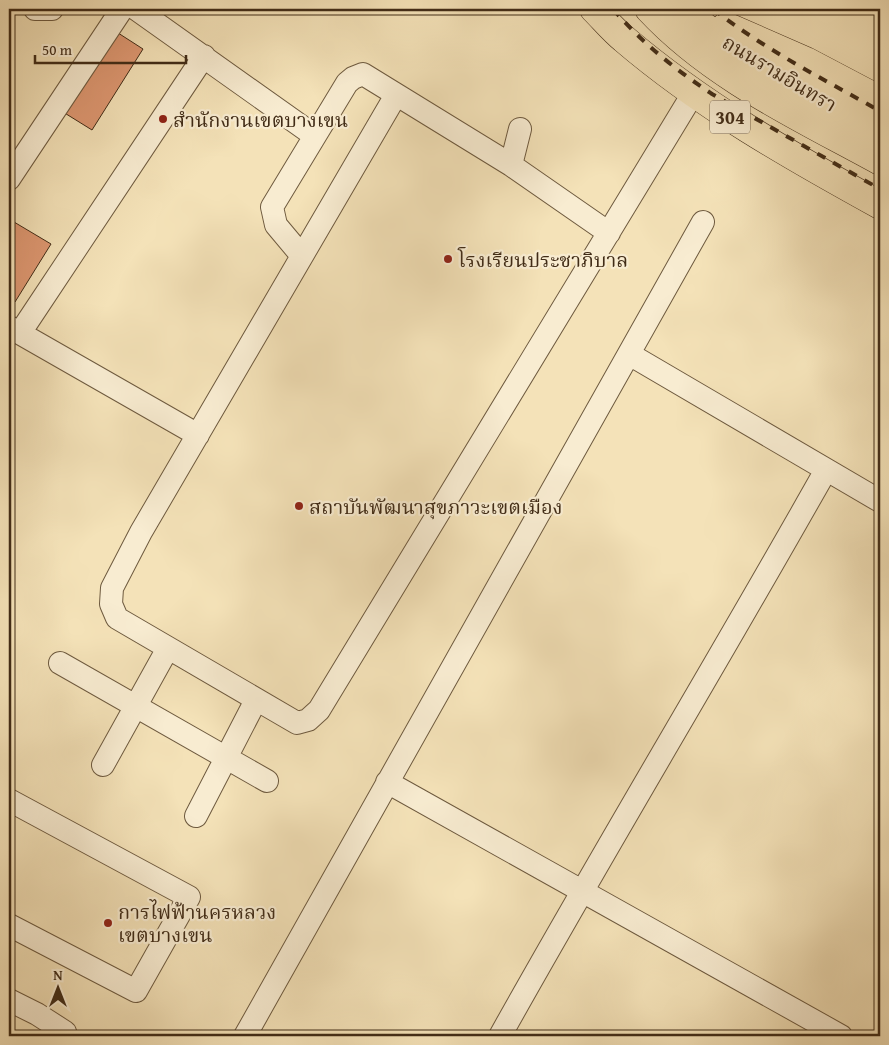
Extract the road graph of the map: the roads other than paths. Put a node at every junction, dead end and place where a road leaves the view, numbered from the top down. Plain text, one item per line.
1 (35, 9) edge
2 (52, 9) edge
3 (122, 9) edge
4 (136, 9) edge
5 (594, 9) edge
6 (648, 9) edge
7 (683, 9) edge
8 (697, 9) edge
9 (204, 56) junction
10 (694, 92) junction
11 (396, 95) junction
12 (880, 100) edge
13 (520, 129) dead end
14 (880, 131) edge
15 (315, 136) junction
16 (880, 161) edge
17 (511, 165) junction
18 (9, 179) edge
19 (880, 205) edge
20 (703, 222) dead end
21 (609, 233) junction
22 (302, 256) junction
23 (14, 330) edge
24 (629, 354) junction
25 (198, 435) junction
26 (826, 470) junction
27 (880, 501) edge
28 (168, 648) junction
29 (60, 662) dead end
30 (256, 700) junction
31 (135, 707) junction
32 (226, 757) junction
33 (103, 765) dead end
34 (267, 781) dead end
35 (387, 782) junction
36 (9, 800) edge
37 (196, 816) dead end
38 (582, 890) junction
39 (9, 924) edge
40 (9, 1000) edge
41 (66, 1036) edge
42 (245, 1036) edge
43 (500, 1036) edge
44 (841, 1036) edge

1 - 2 street
3 - 18 street
4 - 9 street
5 - 10 main road, 304
6 - 16 main road, ถนนรามอินทรา / 304
7 - 14 main road, ถนนรามอินทรา
8 - 12 main road, ถนนรามอินทรา
9 - 15 street
9 - 23 street
10 - 19 main road, 304
10 - 21 street
11 - 15 street
11 - 17 street
11 - 22 street
13 - 17 street
15 - 22 street
17 - 21 street
20 - 24 street
21 - 30 street
22 - 25 street
23 - 25 street
24 - 26 street
24 - 35 street
25 - 28 street
26 - 27 street
26 - 38 street
28 - 30 street
28 - 31 street
29 - 31 street
30 - 32 street
31 - 32 street
31 - 33 street
32 - 34 street
32 - 37 street
35 - 38 street
35 - 42 street
36 - 39 street
38 - 43 street
38 - 44 street
40 - 41 street

